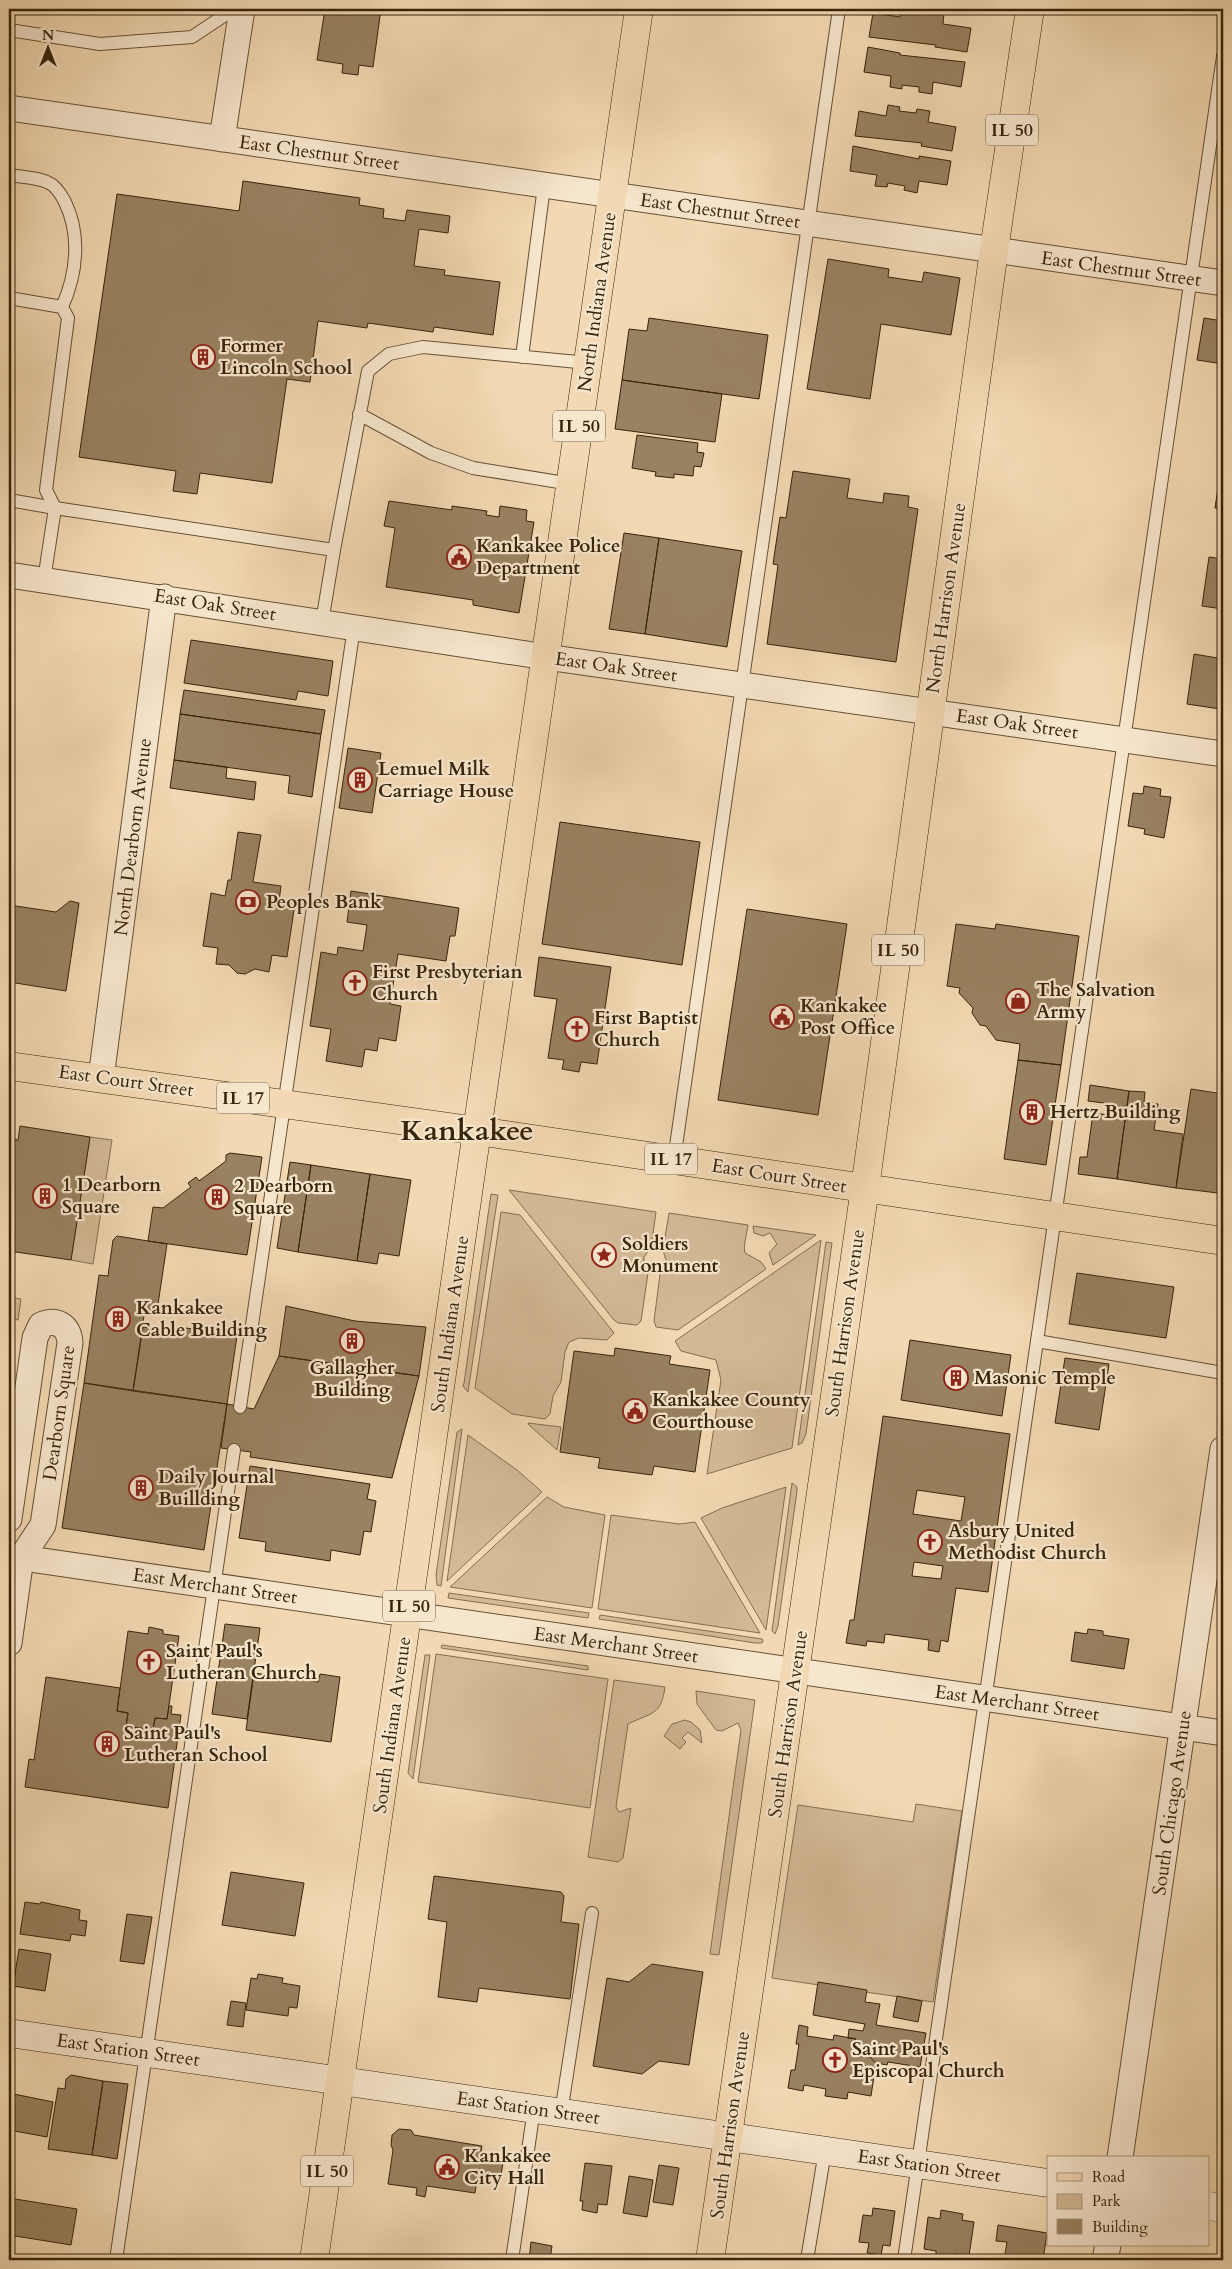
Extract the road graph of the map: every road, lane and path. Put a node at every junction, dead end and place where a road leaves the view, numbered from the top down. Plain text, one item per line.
1 (234, 9) edge
2 (242, 9) edge
3 (639, 9) edge
4 (839, 9) edge
5 (1030, 9) edge
6 (9, 30) edge
7 (1223, 56) edge
8 (9, 108) edge
9 (222, 139) junction
10 (9, 175) edge
11 (544, 186) junction
12 (612, 196) junction
13 (809, 224) junction
14 (994, 250) junction
15 (1191, 279) junction
16 (1223, 283) edge
17 (9, 298) edge
18 (62, 307) junction
19 (522, 357) junction
20 (588, 363) junction
21 (359, 414) junction
22 (571, 484) junction
23 (9, 500) edge
24 (55, 508) junction
25 (334, 550) junction
26 (9, 575) edge
27 (44, 580) junction
28 (164, 597) junction
29 (322, 622) junction
30 (354, 627) junction
31 (546, 657) junction
32 (742, 685) junction
33 (930, 711) junction
34 (1124, 740) junction
35 (1223, 754) edge
36 (9, 1066) edge
37 (102, 1078) junction
38 (284, 1104) junction
39 (478, 1130) junction
40 (674, 1160) junction
41 (865, 1188) junction
42 (1055, 1216) junction
43 (1223, 1240) edge
44 (1037, 1342) junction
45 (1223, 1373) edge
46 (240, 1407) dead end
47 (1223, 1449) edge
48 (234, 1450) dead end
49 (9, 1519) edge
50 (9, 1523) edge
51 (15, 1557) edge
52 (214, 1586) junction
53 (408, 1614) junction
54 (9, 1643) edge
55 (795, 1671) junction
56 (985, 1699) junction
57 (1183, 1727) junction
58 (1223, 1733) edge
59 (592, 1913) dead end
60 (9, 2033) edge
61 (146, 2053) junction
62 (340, 2081) junction
63 (534, 2109) junction
64 (561, 2113) junction
65 (728, 2137) junction
66 (825, 2151) junction
67 (1120, 2156) edge
68 (918, 2164) junction
69 (1047, 2183) edge
70 (1210, 2206) edge
71 (1223, 2208) edge
72 (1108, 2246) edge
73 (116, 2260) edge
74 (314, 2260) edge
75 (512, 2260) edge
76 (710, 2260) edge
77 (808, 2260) edge
78 (904, 2260) edge
79 (1106, 2260) edge

1 - 6 lane
2 - 9 street
3 - 12 main road, North Indiana Avenue / IL 50
4 - 13 lane
5 - 14 main road, North Harrison Avenue / IL 50
7 - 15 lane
8 - 9 street, East Chestnut Street
9 - 11 street, East Chestnut Street
10 - 18 lane
11 - 12 street, East Chestnut Street
11 - 19 lane
12 - 13 street, East Chestnut Street
12 - 20 main road, North Indiana Avenue / IL 50
13 - 14 street, East Chestnut Street
13 - 32 lane
14 - 15 street, East Chestnut Street
14 - 33 main road, North Harrison Avenue / IL 50
15 - 16 street, East Chestnut Street
15 - 34 lane
17 - 18 lane
18 - 24 lane
19 - 20 lane
19 - 21 lane
20 - 22 main road, North Indiana Avenue / IL 50
21 - 22 lane
21 - 25 lane
22 - 31 main road, North Indiana Avenue / IL 50
23 - 24 lane
24 - 25 lane
24 - 27 lane
25 - 29 lane
26 - 27 street, East Oak Street
27 - 28 street, East Oak Street
28 - 29 street, East Oak Street
28 - 37 street, North Dearborn Avenue
29 - 30 street, East Oak Street
30 - 31 street, East Oak Street
30 - 38 lane
31 - 32 street, East Oak Street
31 - 39 main road, North Indiana Avenue / IL 50
32 - 33 street, East Oak Street
32 - 40 lane
33 - 34 street, East Oak Street
33 - 41 main road, North Harrison Avenue / IL 50
34 - 35 street, East Oak Street
34 - 42 lane
36 - 37 main road, East Court Street / IL 17
37 - 38 main road, East Court Street / IL 17
38 - 39 main road, East Court Street / IL 17
38 - 46 lane
39 - 40 main road, East Court Street / IL 17
39 - 53 main road, South Indiana Avenue / IL 50
40 - 41 main road, East Court Street / IL 17
41 - 42 main road, East Court Street / IL 17
41 - 55 main road, South Harrison Avenue / IL 50
42 - 43 main road, East Court Street / IL 17
42 - 44 lane
44 - 45 lane
44 - 56 lane
47 - 57 street, South Chicago Avenue
48 - 52 lane
49 - 51 street, Dearborn Square
50 - 51 street
51 - 52 street, East Merchant Street
51 - 54 street
52 - 53 street, East Merchant Street
52 - 61 lane
53 - 55 street, East Merchant Street
53 - 62 main road, South Indiana Avenue / IL 50
55 - 56 street, East Merchant Street
55 - 65 main road, South Harrison Avenue / IL 50
56 - 57 street, East Merchant Street
56 - 68 lane
57 - 58 street, East Merchant Street
57 - 67 street, South Chicago Avenue
59 - 64 lane
60 - 61 main road, East Station Street
61 - 62 main road, East Station Street
61 - 73 lane
62 - 63 main road, East Station Street
62 - 74 main road, South Indiana Avenue / IL 50
63 - 64 main road, East Station Street
63 - 75 lane
64 - 65 main road, East Station Street
65 - 66 main road, East Station Street
65 - 76 main road, South Harrison Avenue / IL 50
66 - 68 main road, East Station Street
66 - 77 lane
68 - 69 main road, East Station Street
68 - 78 lane
70 - 71 main road
72 - 79 street

